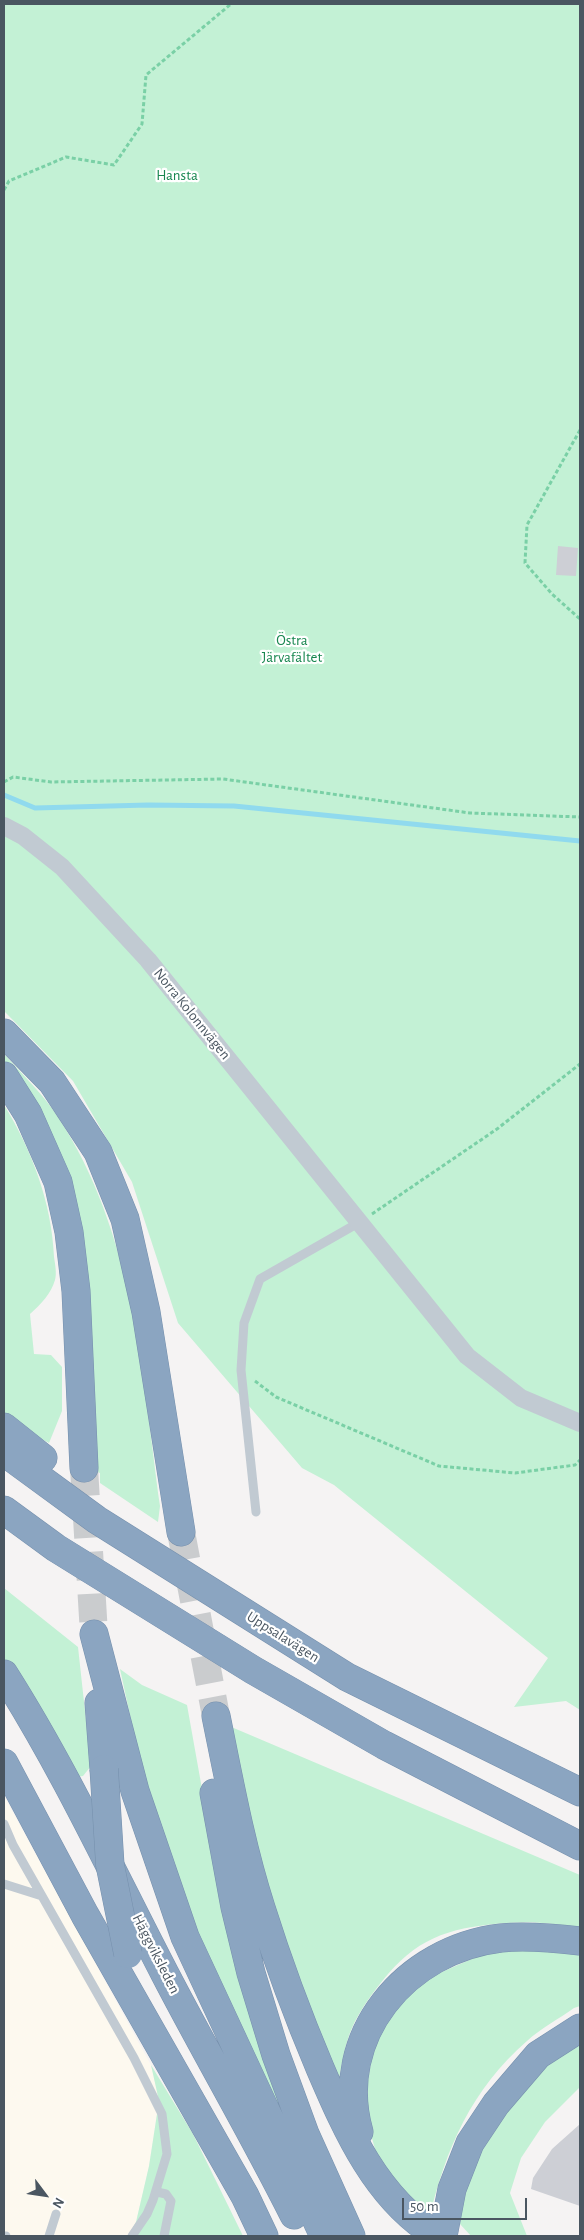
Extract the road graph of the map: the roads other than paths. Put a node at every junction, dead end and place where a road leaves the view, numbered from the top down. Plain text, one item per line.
1 (4, 826) edge
2 (4, 1033) edge
3 (4, 1076) edge
4 (360, 1222) junction
5 (580, 1423) edge
6 (4, 1427) edge
7 (4, 1452) edge
8 (84, 1468) tunnel mouth
9 (4, 1510) edge
10 (256, 1512) dead end
11 (181, 1532) tunnel mouth
12 (4, 1674) edge
13 (346, 1677) junction
14 (4, 1763) edge
15 (580, 1792) edge
16 (4, 1824) edge
17 (580, 1846) edge
18 (4, 1884) edge
19 (42, 1896) junction
20 (580, 1941) edge
21 (580, 2028) edge
22 (165, 2057) junction
23 (205, 2127) junction
24 (368, 2164) junction
25 (157, 2192) junction
26 (56, 2214) dead end
27 (434, 2233) edge
28 (49, 2236) edge
29 (132, 2236) edge
30 (164, 2236) edge
31 (253, 2236) edge
32 (264, 2236) edge
33 (304, 2236) edge
34 (324, 2236) edge
35 (351, 2236) edge

1 - 4 street, Norra Kolonnvägen
2 - 11 highway
3 - 8 highway
4 - 5 street, Norra Kolonnvägen
4 - 10 lane
6 - 13 highway
7 - 13 highway, Uppsalavägen
9 - 17 highway
12 - 33 highway, Häggviksleden
13 - 15 highway, Uppsalavägen
14 - 22 highway
16 - 19 lane
18 - 19 lane
19 - 25 lane
20 - 24 highway
21 - 27 highway
22 - 23 highway
22 - 34 highway, bridge
23 - 31 highway
23 - 32 highway
24 - 27 highway
24 - 35 highway
25 - 29 lane
25 - 30 lane
26 - 28 lane

